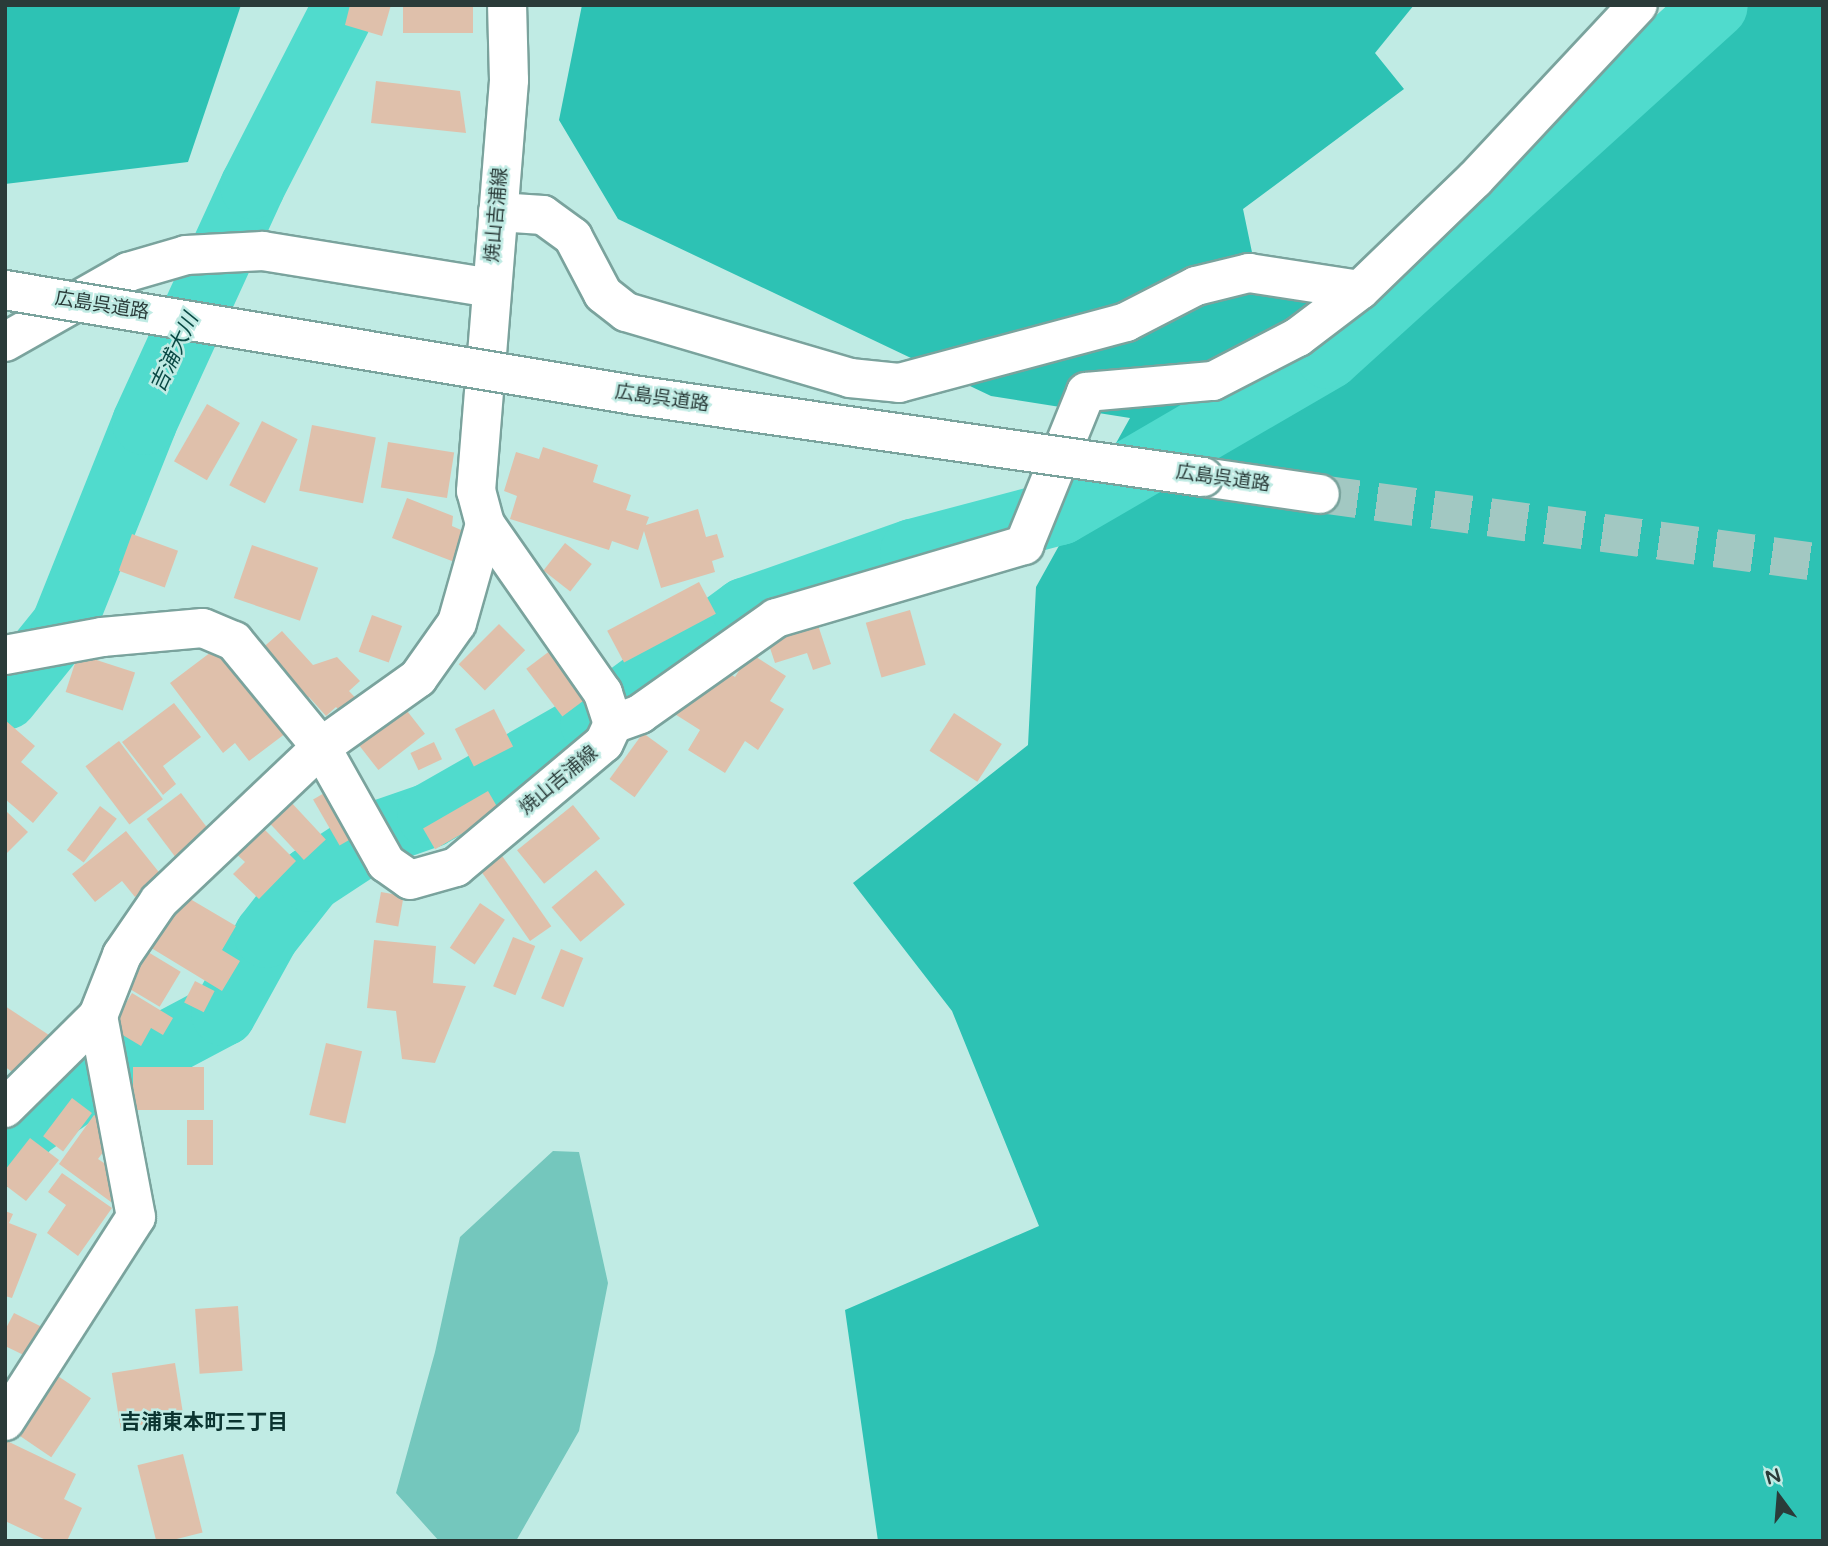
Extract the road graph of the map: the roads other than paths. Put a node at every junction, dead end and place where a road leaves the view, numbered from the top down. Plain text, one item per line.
1 (507, 5) edge
2 (1638, 5) edge
3 (498, 212) junction
4 (491, 289) junction
5 (5, 290) edge
6 (1360, 290) junction
7 (5, 342) edge
8 (1320, 494) tunnel mouth
9 (485, 524) junction
10 (11, 655) edge
11 (609, 711) junction
12 (321, 747) junction
13 (98, 1016) junction
14 (5, 1108) edge
15 (5, 1421) edge

1 - 3 main road, 焼山吉浦線
2 - 6 main road
3 - 4 main road, 焼山吉浦線
3 - 6 main road
4 - 7 main road
4 - 9 main road, 焼山吉浦線
5 - 8 main road, 広島呉道路, bridge
6 - 11 main road
9 - 11 main road, 焼山吉浦線
9 - 12 main road
10 - 12 main road, 焼山吉浦線
11 - 12 main road, 焼山吉浦線
12 - 13 main road
13 - 14 main road
13 - 15 main road

